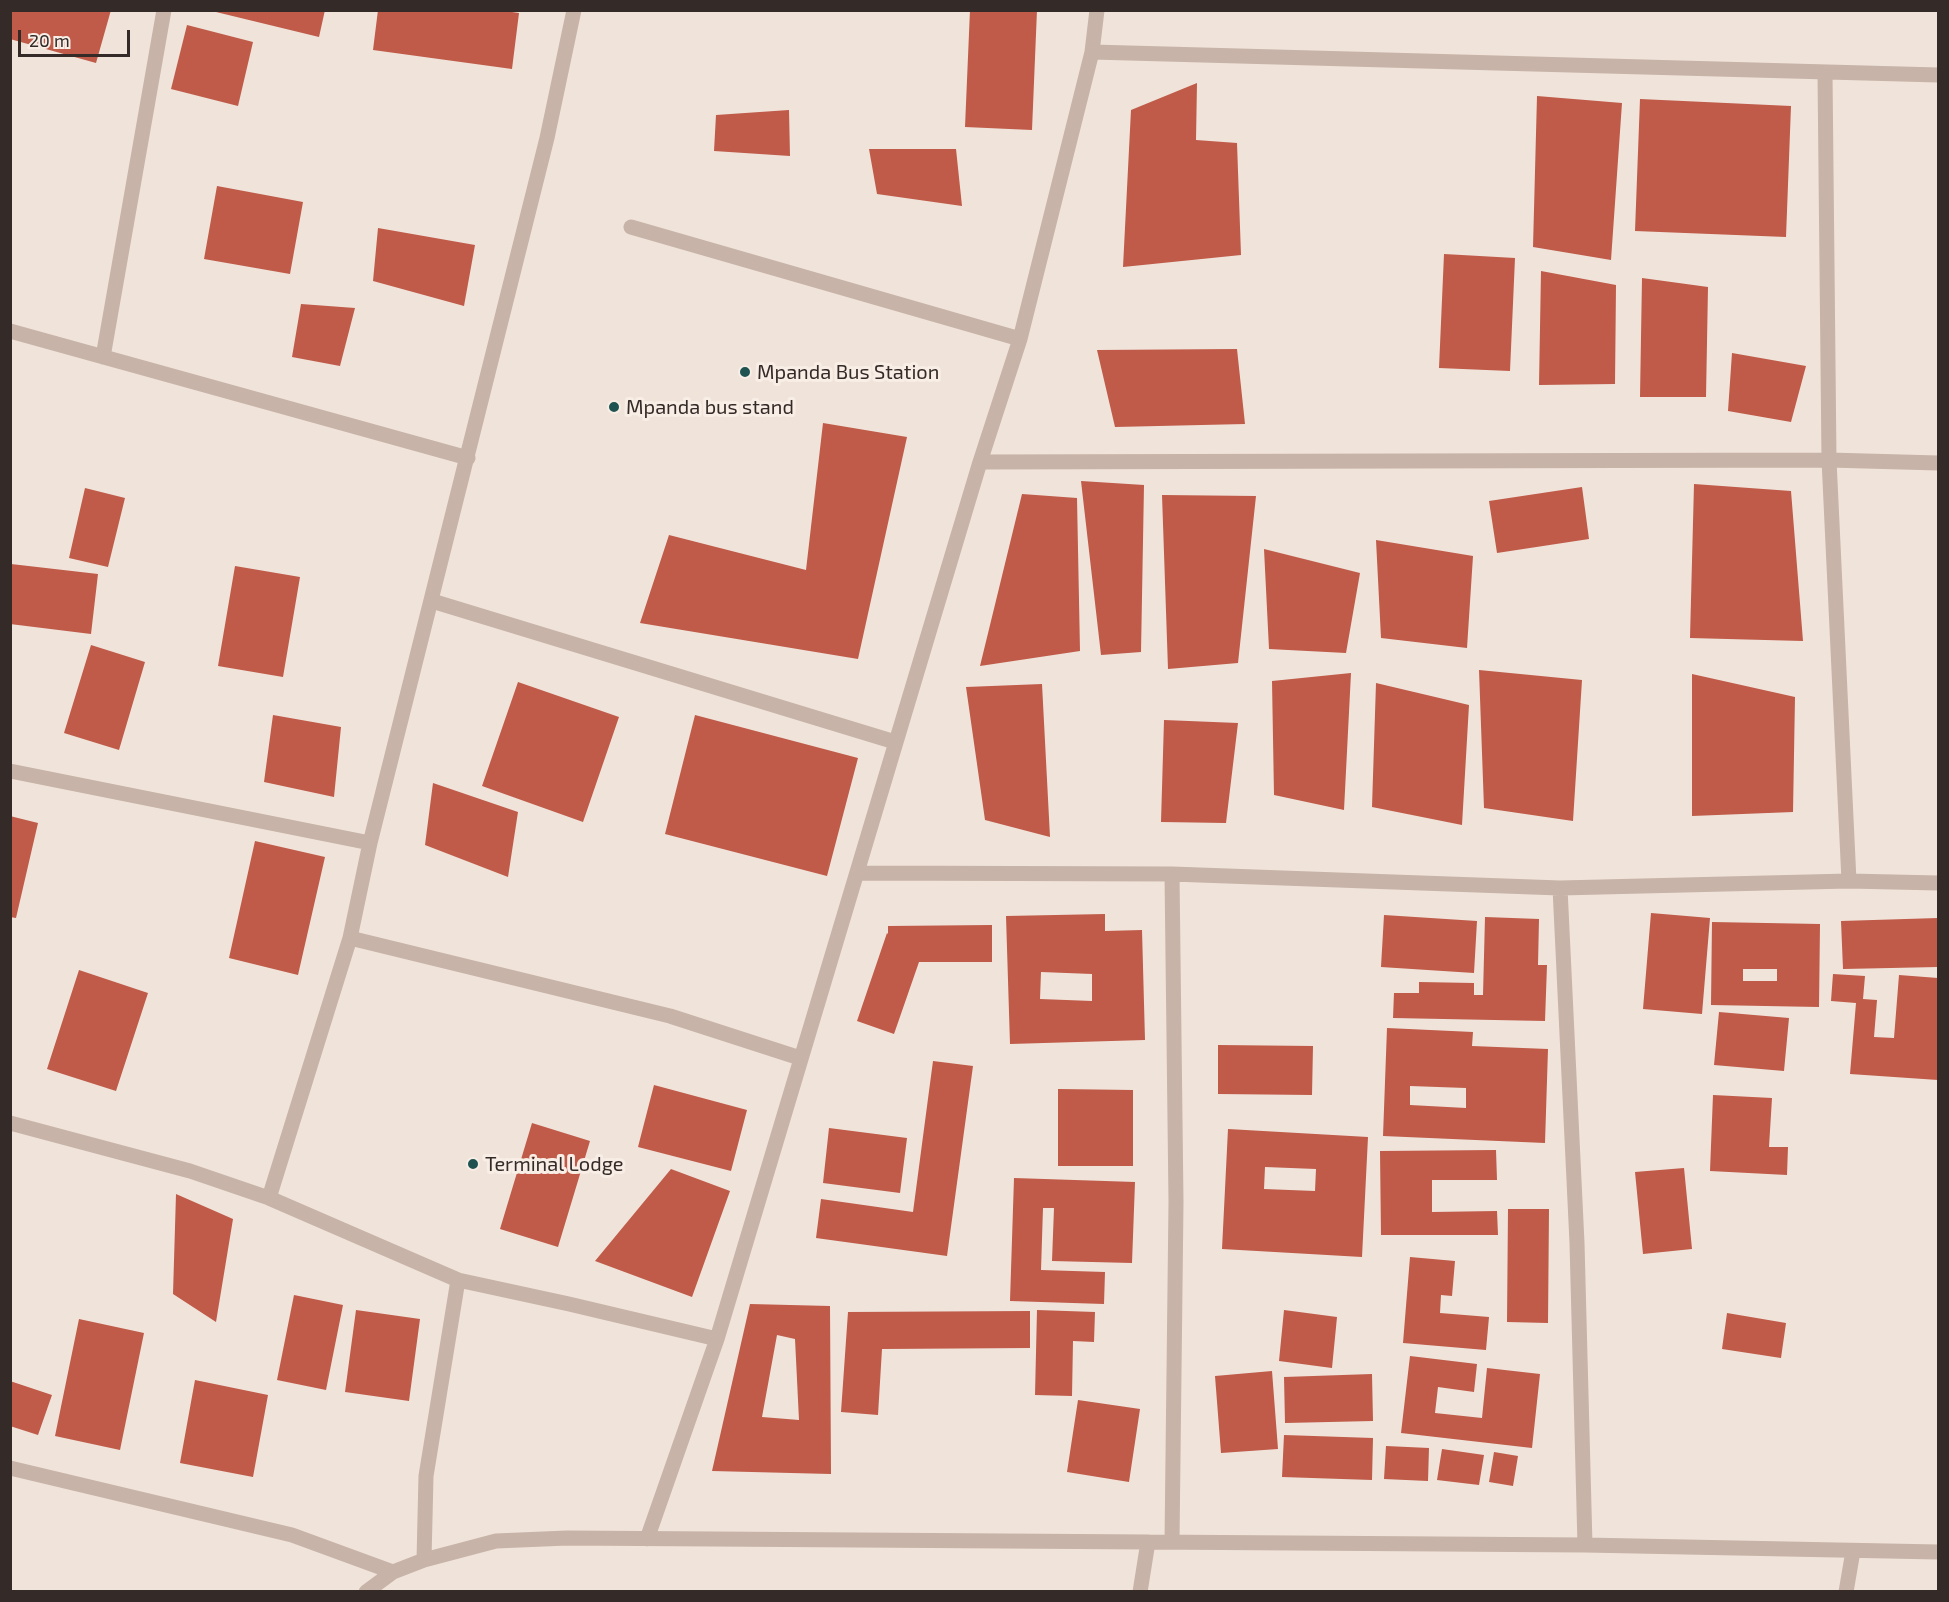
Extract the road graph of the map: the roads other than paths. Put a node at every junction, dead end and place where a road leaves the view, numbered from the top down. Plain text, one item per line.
1 (164, 10) edge
2 (574, 10) edge
3 (1097, 10) edge
4 (1092, 52) junction
5 (1825, 73) junction
6 (1938, 75) edge
7 (631, 227) dead end
8 (10, 331) edge
9 (1020, 339) junction
10 (103, 357) junction
11 (468, 458) junction
12 (1829, 460) junction
13 (980, 462) junction
14 (1938, 463) edge
15 (432, 601) junction
16 (895, 742) junction
17 (10, 771) edge
18 (370, 843) junction
19 (858, 873) junction
20 (1172, 874) junction
21 (1849, 881) junction
22 (1938, 883) edge
23 (1560, 888) junction
24 (350, 938) junction
25 (800, 1058) junction
26 (10, 1123) edge
27 (269, 1198) junction
28 (458, 1280) junction
29 (717, 1339) junction
30 (10, 1468) edge
31 (647, 1539) junction
32 (1148, 1542) junction
33 (1172, 1542) junction
34 (1585, 1545) junction
35 (1853, 1551) junction
36 (1938, 1552) edge
37 (424, 1560) junction
38 (393, 1572) junction
39 (366, 1592) edge
40 (1140, 1592) edge
41 (1846, 1592) edge

1 - 10 street
2 - 11 street
3 - 4 street
4 - 5 street
4 - 9 street
5 - 6 street
5 - 12 street
7 - 9 street
8 - 10 street
9 - 13 street
10 - 11 street
11 - 15 street
12 - 13 street
12 - 14 street
12 - 21 street
13 - 16 street
15 - 16 street
15 - 18 street
16 - 19 street
17 - 18 street
18 - 24 street
19 - 20 street
19 - 25 street
20 - 23 street
20 - 33 street
21 - 22 street
21 - 23 street
23 - 34 street
24 - 25 street
24 - 27 street
25 - 29 street
26 - 27 street
27 - 28 street
28 - 29 street
28 - 37 street
29 - 31 street
30 - 38 street
31 - 32 street
31 - 37 street
32 - 33 street
32 - 40 street
33 - 34 street
34 - 35 street
35 - 36 street
35 - 41 street
37 - 38 street
38 - 39 street

